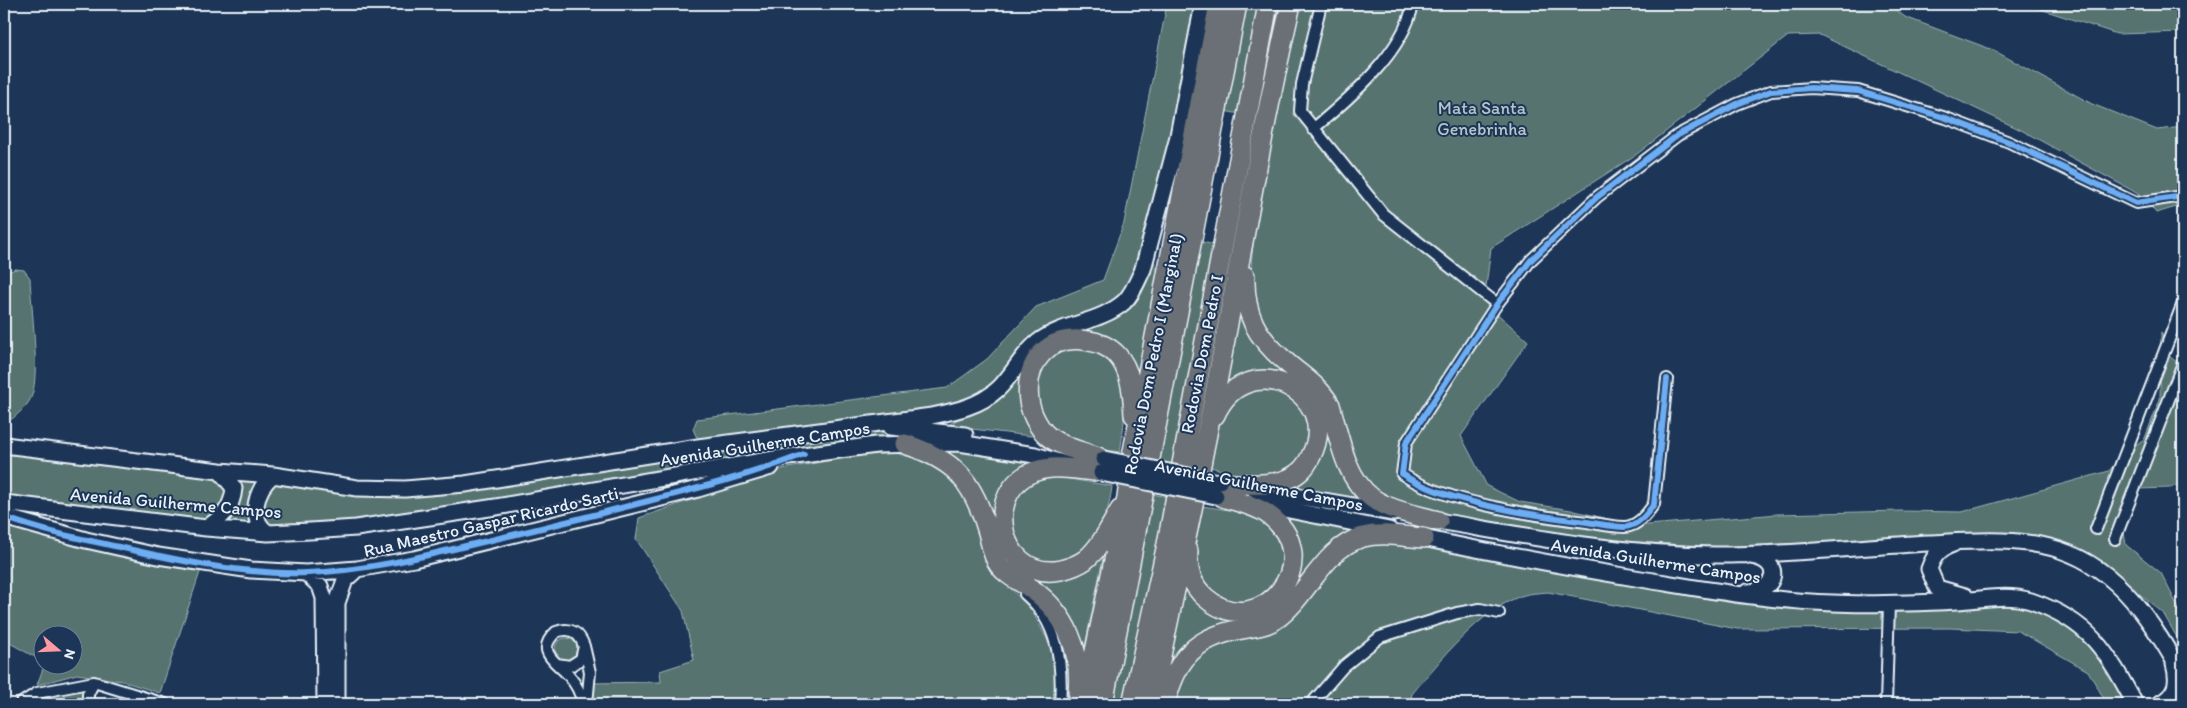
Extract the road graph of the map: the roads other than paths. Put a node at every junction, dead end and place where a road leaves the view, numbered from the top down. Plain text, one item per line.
1 (1203, 4) edge
2 (1219, 4) edge
3 (1237, 4) edge
4 (1268, 4) edge
5 (1291, 4) edge
6 (1320, 4) edge
7 (1413, 4) edge
8 (1264, 126) junction
9 (1313, 129) junction
10 (2183, 196) edge
11 (2183, 303) edge
12 (1497, 304) junction
13 (2183, 363) edge
14 (1667, 379) dead end
15 (839, 429) junction
16 (4, 444) edge
17 (905, 444) junction
18 (1204, 450) junction
19 (804, 454) junction
20 (1132, 456) junction
21 (1099, 465) junction
22 (220, 471) junction
23 (273, 475) junction
24 (1221, 490) junction
25 (1127, 498) junction
26 (4, 503) edge
27 (1191, 515) junction
28 (4, 517) edge
29 (1438, 521) junction
30 (206, 528) junction
31 (2096, 529) dead end
32 (268, 533) junction
33 (1424, 538) junction
34 (2115, 539) dead end
35 (1964, 541) junction
36 (1736, 555) junction
37 (1000, 566) junction
38 (356, 568) junction
39 (306, 573) junction
40 (1720, 592) junction
41 (1982, 598) junction
42 (1889, 603) junction
43 (1499, 613) dead end
44 (584, 646) junction
45 (2172, 657) junction
46 (557, 664) junction
47 (2183, 676) edge
48 (94, 682) junction
49 (2124, 685) junction
50 (22, 703) edge
51 (43, 704) edge
52 (88, 704) edge
53 (165, 704) edge
54 (325, 704) edge
55 (337, 704) edge
56 (583, 704) edge
57 (587, 704) edge
58 (1060, 704) edge
59 (1077, 704) edge
60 (1084, 704) edge
61 (1103, 704) edge
62 (1132, 704) edge
63 (1151, 704) edge
64 (1165, 704) edge
65 (1311, 704) edge
66 (1886, 704) edge
67 (2135, 704) edge
68 (2150, 704) edge
69 (2159, 704) edge

1 - 15 main road, Avenida Guilherme Campos
2 - 20 highway, Rodovia Dom Pedro I (Marginal)
3 - 61 highway, Rodovia Dom Pedro I
4 - 62 highway, Rodovia Dom Pedro I
5 - 8 highway
6 - 9 street
7 - 9 street
8 - 18 highway
8 - 29 highway
9 - 12 street
10 - 12 street
11 - 31 street
12 - 14 street
13 - 34 street
15 - 21 main road, Avenida Guilherme Campos
15 - 23 main road, Avenida Guilherme Campos
16 - 22 main road, Avenida Guilherme Campos
17 - 19 main road, Avenida Guilherme Campos
17 - 21 main road, Avenida Guilherme Campos
17 - 37 highway
18 - 24 highway
18 - 27 highway
19 - 32 main road, Avenida Guilherme Campos
19 - 38 main road, Rua Maestro Gaspar Ricardo Sarti
20 - 21 highway
20 - 25 highway, Rodovia Dom Pedro I (Marginal)
21 - 24 main road, Avenida Guilherme Campos, bridge
21 - 25 highway
22 - 23 main road, Avenida Guilherme Campos
22 - 30 main road
23 - 32 main road
24 - 27 highway
24 - 29 main road, Avenida Guilherme Campos
24 - 33 main road, Avenida Guilherme Campos
25 - 60 highway, Rodovia Dom Pedro I (Marginal)
26 - 30 main road, Avenida Guilherme Campos
27 - 63 highway
28 - 39 main road, Rua Maestro Gaspar Ricardo Sarti
29 - 36 main road, Avenida Guilherme Campos
30 - 32 main road, Avenida Guilherme Campos
33 - 40 main road, Avenida Guilherme Campos
33 - 64 highway
35 - 36 main road, Avenida Guilherme Campos
35 - 41 main road
35 - 45 main road, Avenida Guilherme Campos
36 - 40 main road
37 - 58 street
37 - 59 highway
38 - 39 main road, Rua Maestro Gaspar Ricardo Sarti
38 - 55 main road
39 - 54 main road
40 - 42 main road, Avenida Guilherme Campos
41 - 42 main road, Avenida Guilherme Campos
41 - 49 main road, Avenida Guilherme Campos
42 - 66 street
43 - 65 street
44 - 46 street
44 - 46 street
44 - 57 street
45 - 47 main road, Avenida Guilherme Campos
45 - 69 main road
46 - 56 street
48 - 50 street
48 - 52 street
48 - 53 street
49 - 67 main road, Avenida Guilherme Campos
49 - 68 main road
50 - 51 street

